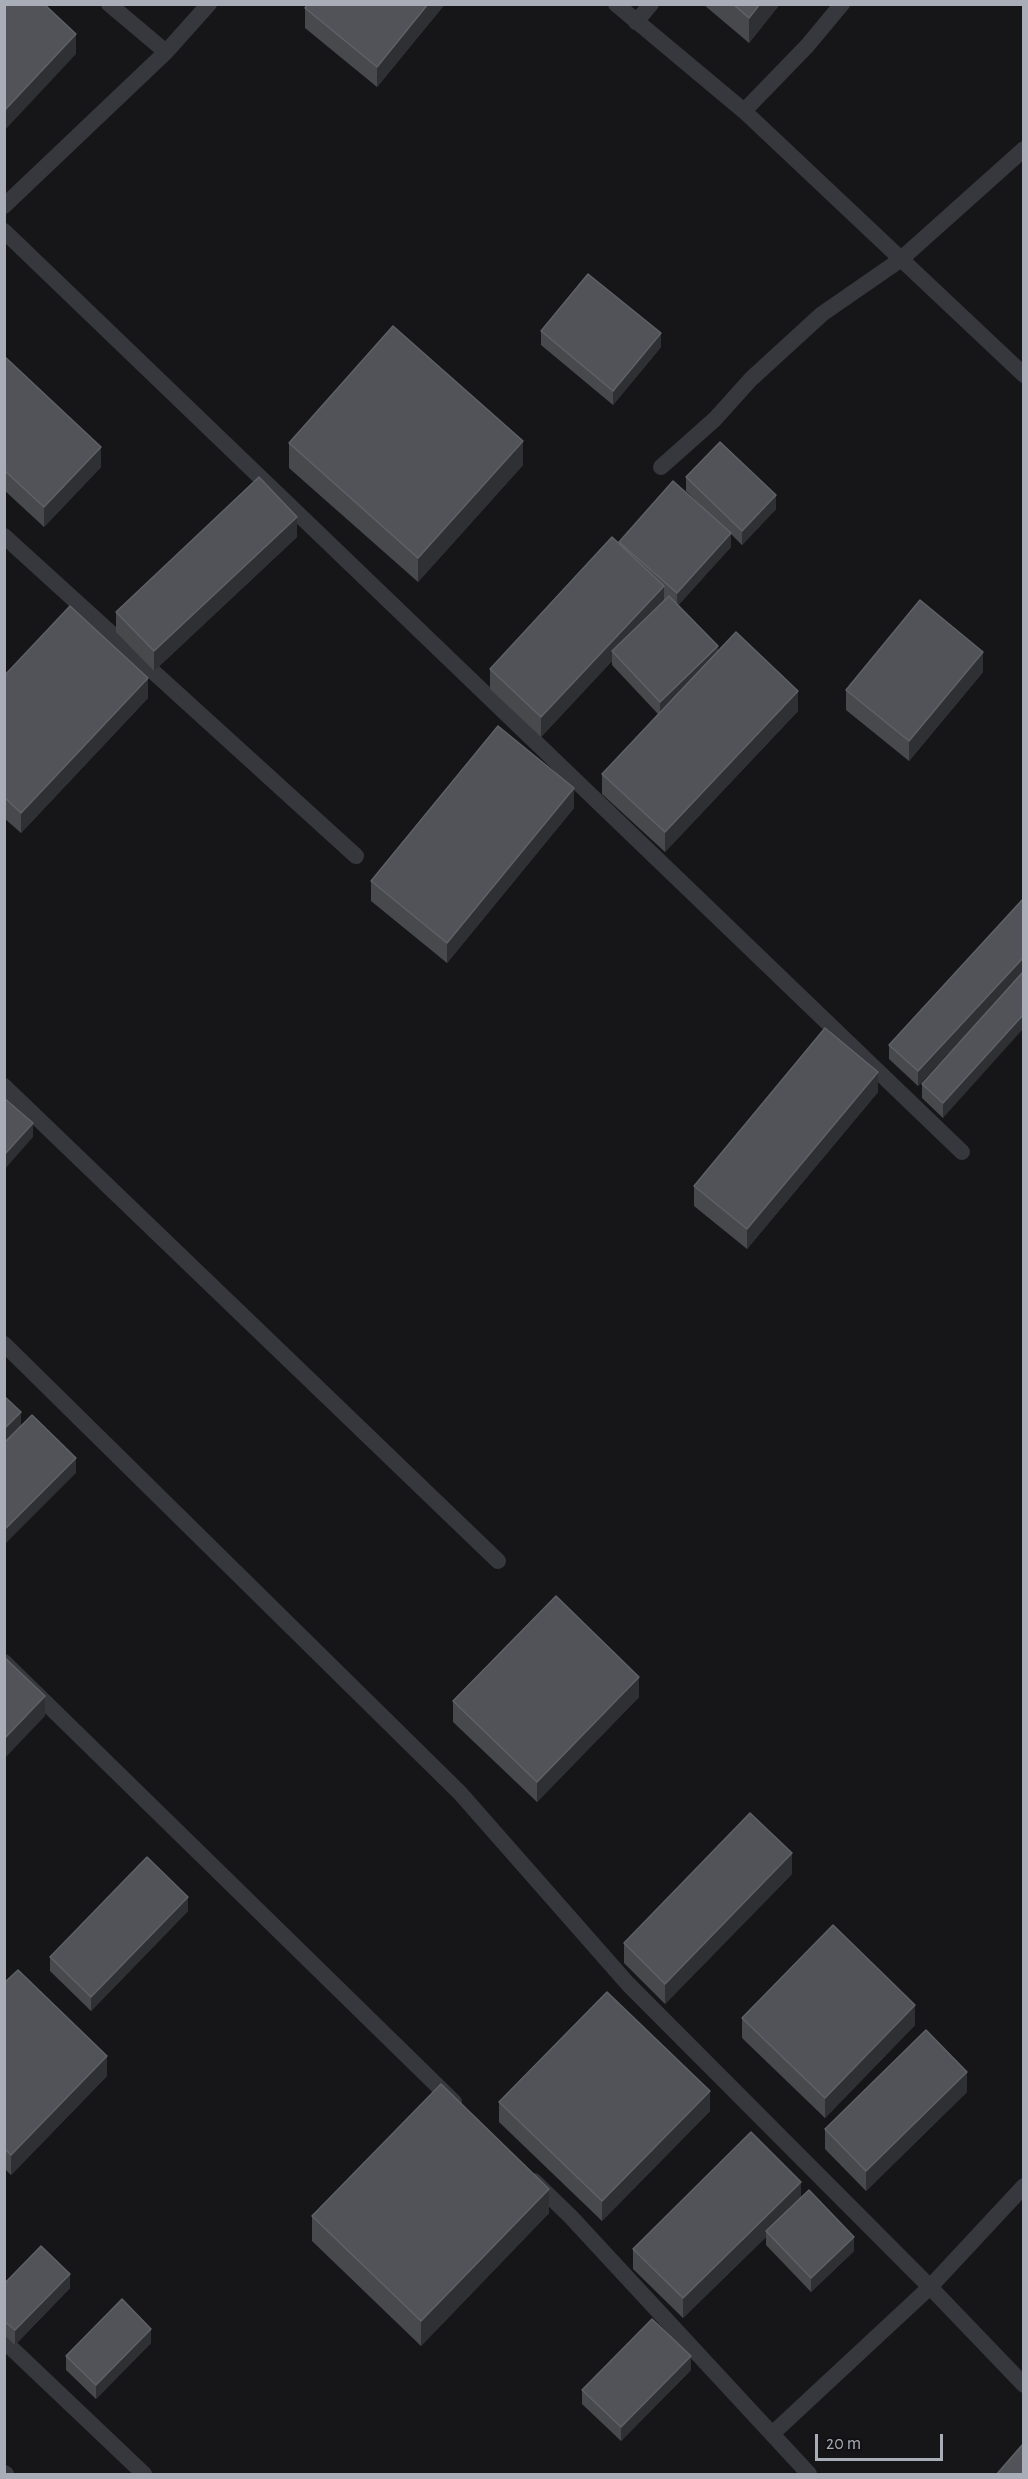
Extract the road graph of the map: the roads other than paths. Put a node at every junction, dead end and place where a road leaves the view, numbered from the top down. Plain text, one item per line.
1 (109, 4) edge
2 (210, 4) edge
3 (616, 4) edge
4 (651, 4) edge
5 (842, 4) edge
6 (636, 22) junction
7 (166, 52) junction
8 (744, 111) junction
9 (1023, 149) edge
10 (4, 206) edge
11 (4, 231) edge
12 (900, 260) junction
13 (1023, 375) edge
14 (660, 467) dead end
15 (4, 536) edge
16 (356, 856) dead end
17 (4, 1086) edge
18 (962, 1152) dead end
19 (4, 1344) edge
20 (498, 1561) dead end
21 (4, 1662) edge
22 (470, 2118) edge
23 (520, 2167) edge
24 (1023, 2186) edge
25 (930, 2287) junction
26 (4, 2341) edge
27 (1023, 2385) edge
28 (772, 2434) junction
29 (144, 2475) edge
30 (809, 2475) edge

1 - 7 lane
2 - 7 lane
3 - 6 lane
4 - 6 lane
5 - 8 lane
6 - 8 lane
7 - 10 lane
8 - 12 lane
9 - 12 lane
11 - 18 lane
12 - 13 lane
12 - 14 lane
15 - 16 lane
17 - 20 lane
19 - 25 lane
21 - 22 lane
23 - 28 lane
24 - 25 lane
25 - 27 lane
25 - 28 lane
26 - 29 lane
28 - 30 lane

